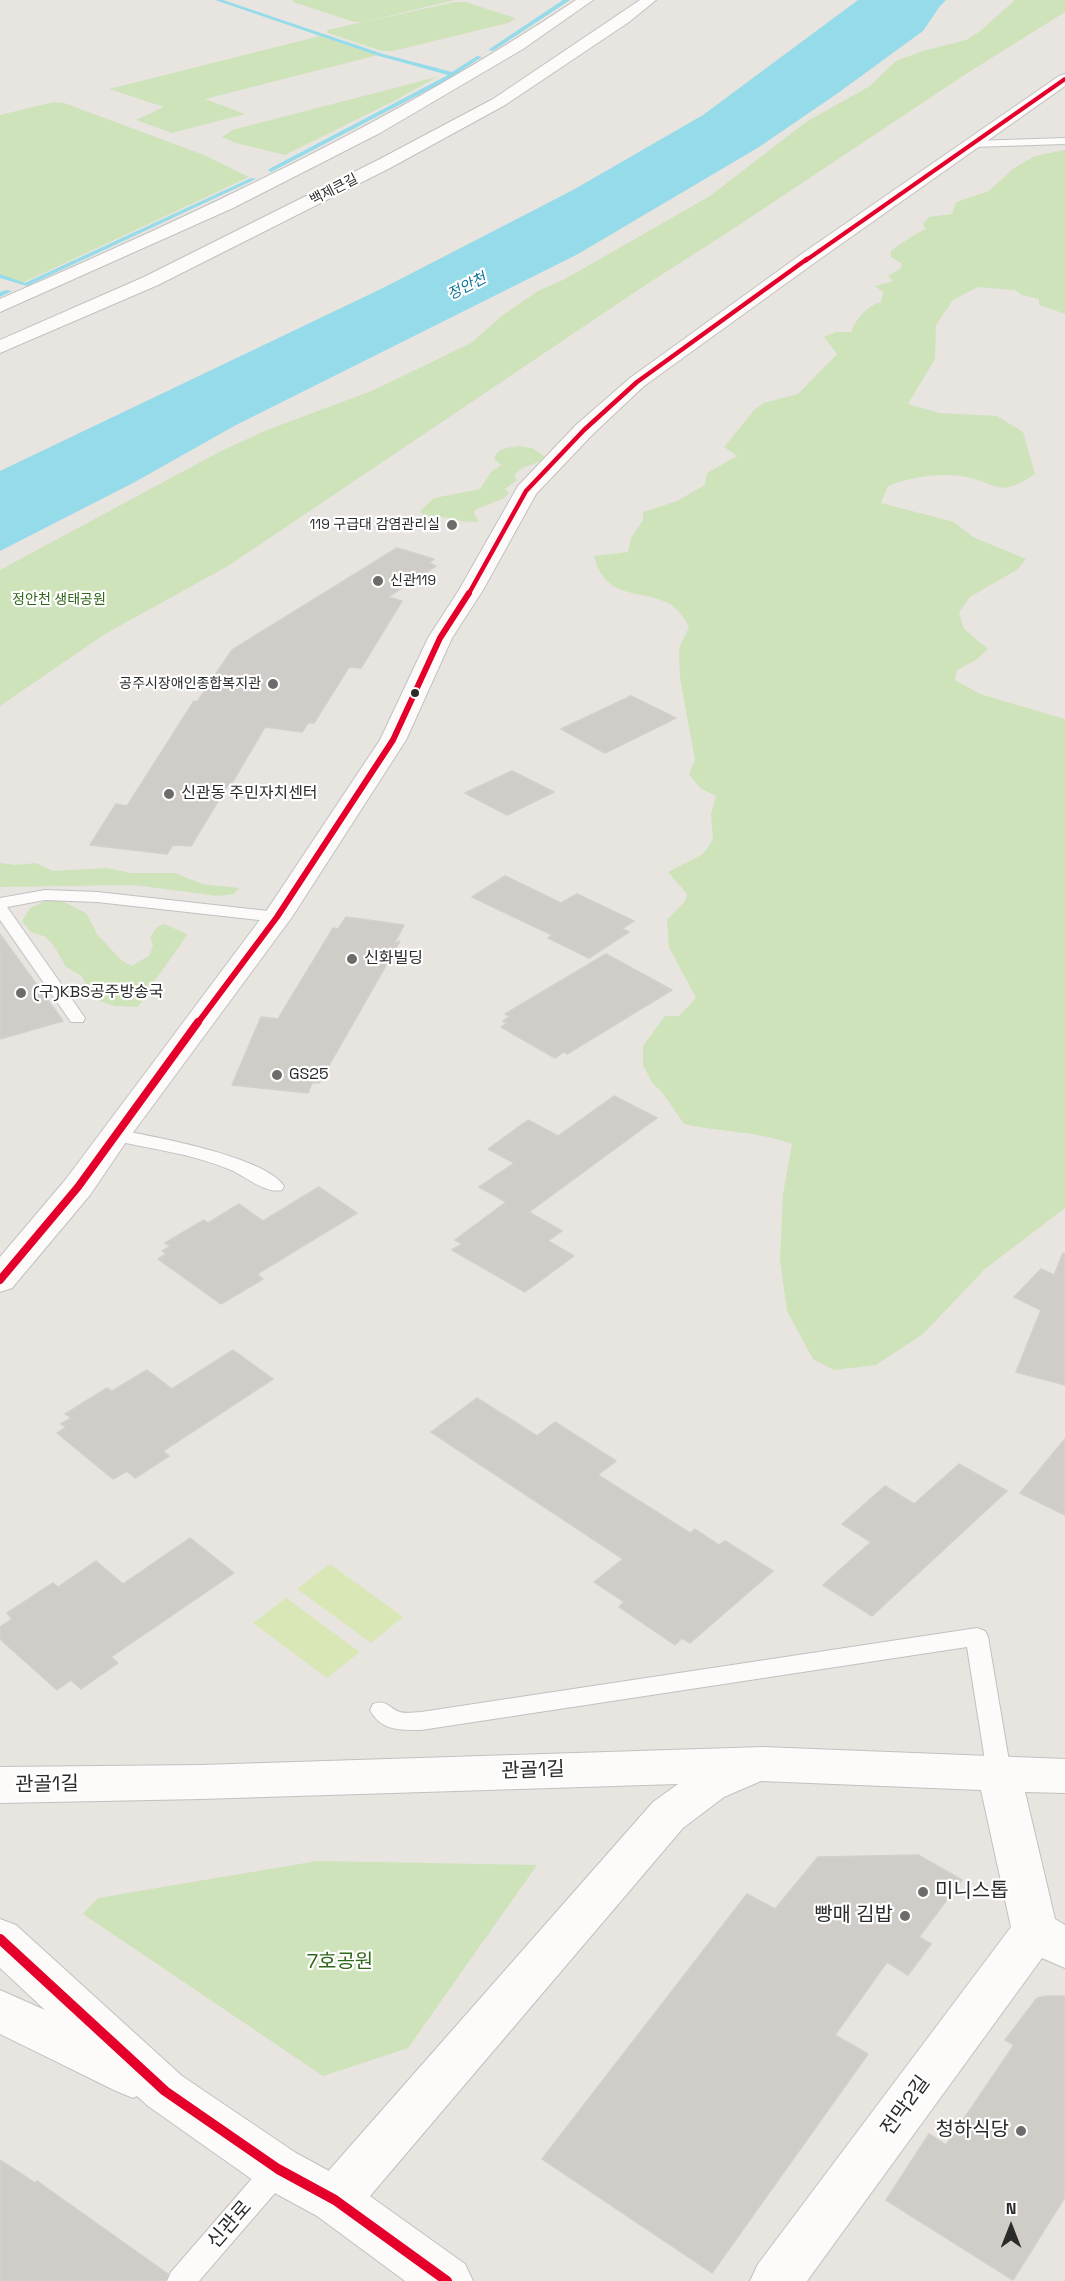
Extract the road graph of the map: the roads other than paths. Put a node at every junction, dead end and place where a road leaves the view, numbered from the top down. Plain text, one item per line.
1 (586, 0) edge
2 (649, 0) edge
3 (1065, 79) edge
4 (1065, 141) edge
5 (972, 144) junction
6 (0, 306) edge
7 (0, 347) edge
8 (0, 903) edge
9 (0, 908) edge
10 (277, 917) junction
11 (77, 1018) dead end
12 (114, 1135) junction
13 (275, 1186) dead end
14 (0, 1280) edge
15 (381, 1710) dead end
16 (763, 1764) junction
17 (999, 1773) junction
18 (1065, 1776) edge
19 (0, 1785) edge
20 (0, 1939) edge
21 (1050, 1940) edge
22 (0, 2011) edge
23 (165, 2091) junction
24 (278, 2169) junction
25 (335, 2200) junction
26 (181, 2281) edge
27 (447, 2281) edge
28 (776, 2281) edge

1 - 6 main road
2 - 7 main road, 백제큰길
3 - 5 main road
4 - 5 lane
5 - 10 main road
8 - 10 lane
9 - 11 lane
10 - 12 main road
12 - 13 lane
12 - 14 main road
15 - 17 lane
16 - 17 main road, 관골1길
16 - 19 main road, 관골1길
16 - 25 main road
17 - 18 main road, 관골1길
17 - 21 main road, 전막2길
20 - 23 main road
21 - 28 main road, 전막2길
22 - 23 main road
23 - 24 main road
24 - 25 main road
24 - 26 lane, 신관로
25 - 27 main road

